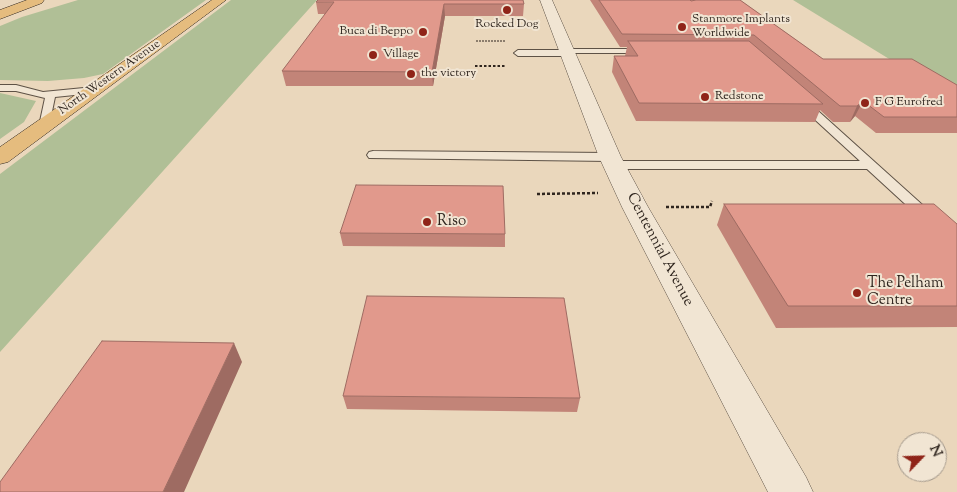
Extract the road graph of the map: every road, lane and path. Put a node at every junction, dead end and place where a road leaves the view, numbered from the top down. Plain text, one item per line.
1 (6, 0) edge
2 (38, 0) edge
3 (220, 0) edge
4 (546, 0) edge
5 (0, 2) edge
6 (0, 15) edge
7 (567, 52) junction
8 (659, 52) edge
9 (518, 53) dead end
10 (0, 88) edge
11 (94, 90) junction
12 (50, 95) junction
13 (796, 96) edge
14 (44, 126) junction
15 (373, 155) dead end
16 (0, 157) edge
17 (871, 165) junction
18 (622, 180) junction
19 (537, 194) dead end
20 (712, 201) dead end
21 (957, 244) edge
22 (791, 492) edge

1 - 5 highway
2 - 6 highway
3 - 11 highway, North Western Avenue
4 - 7 street, Centennial Avenue
7 - 8 lane
7 - 9 lane
7 - 18 street, Centennial Avenue
10 - 12 lane
11 - 12 lane
11 - 14 highway, North Western Avenue
12 - 14 lane
13 - 17 lane
14 - 16 highway, North Western Avenue
15 - 18 lane
17 - 18 lane
17 - 21 lane
18 - 19 path
18 - 20 path
18 - 22 street, Centennial Avenue

